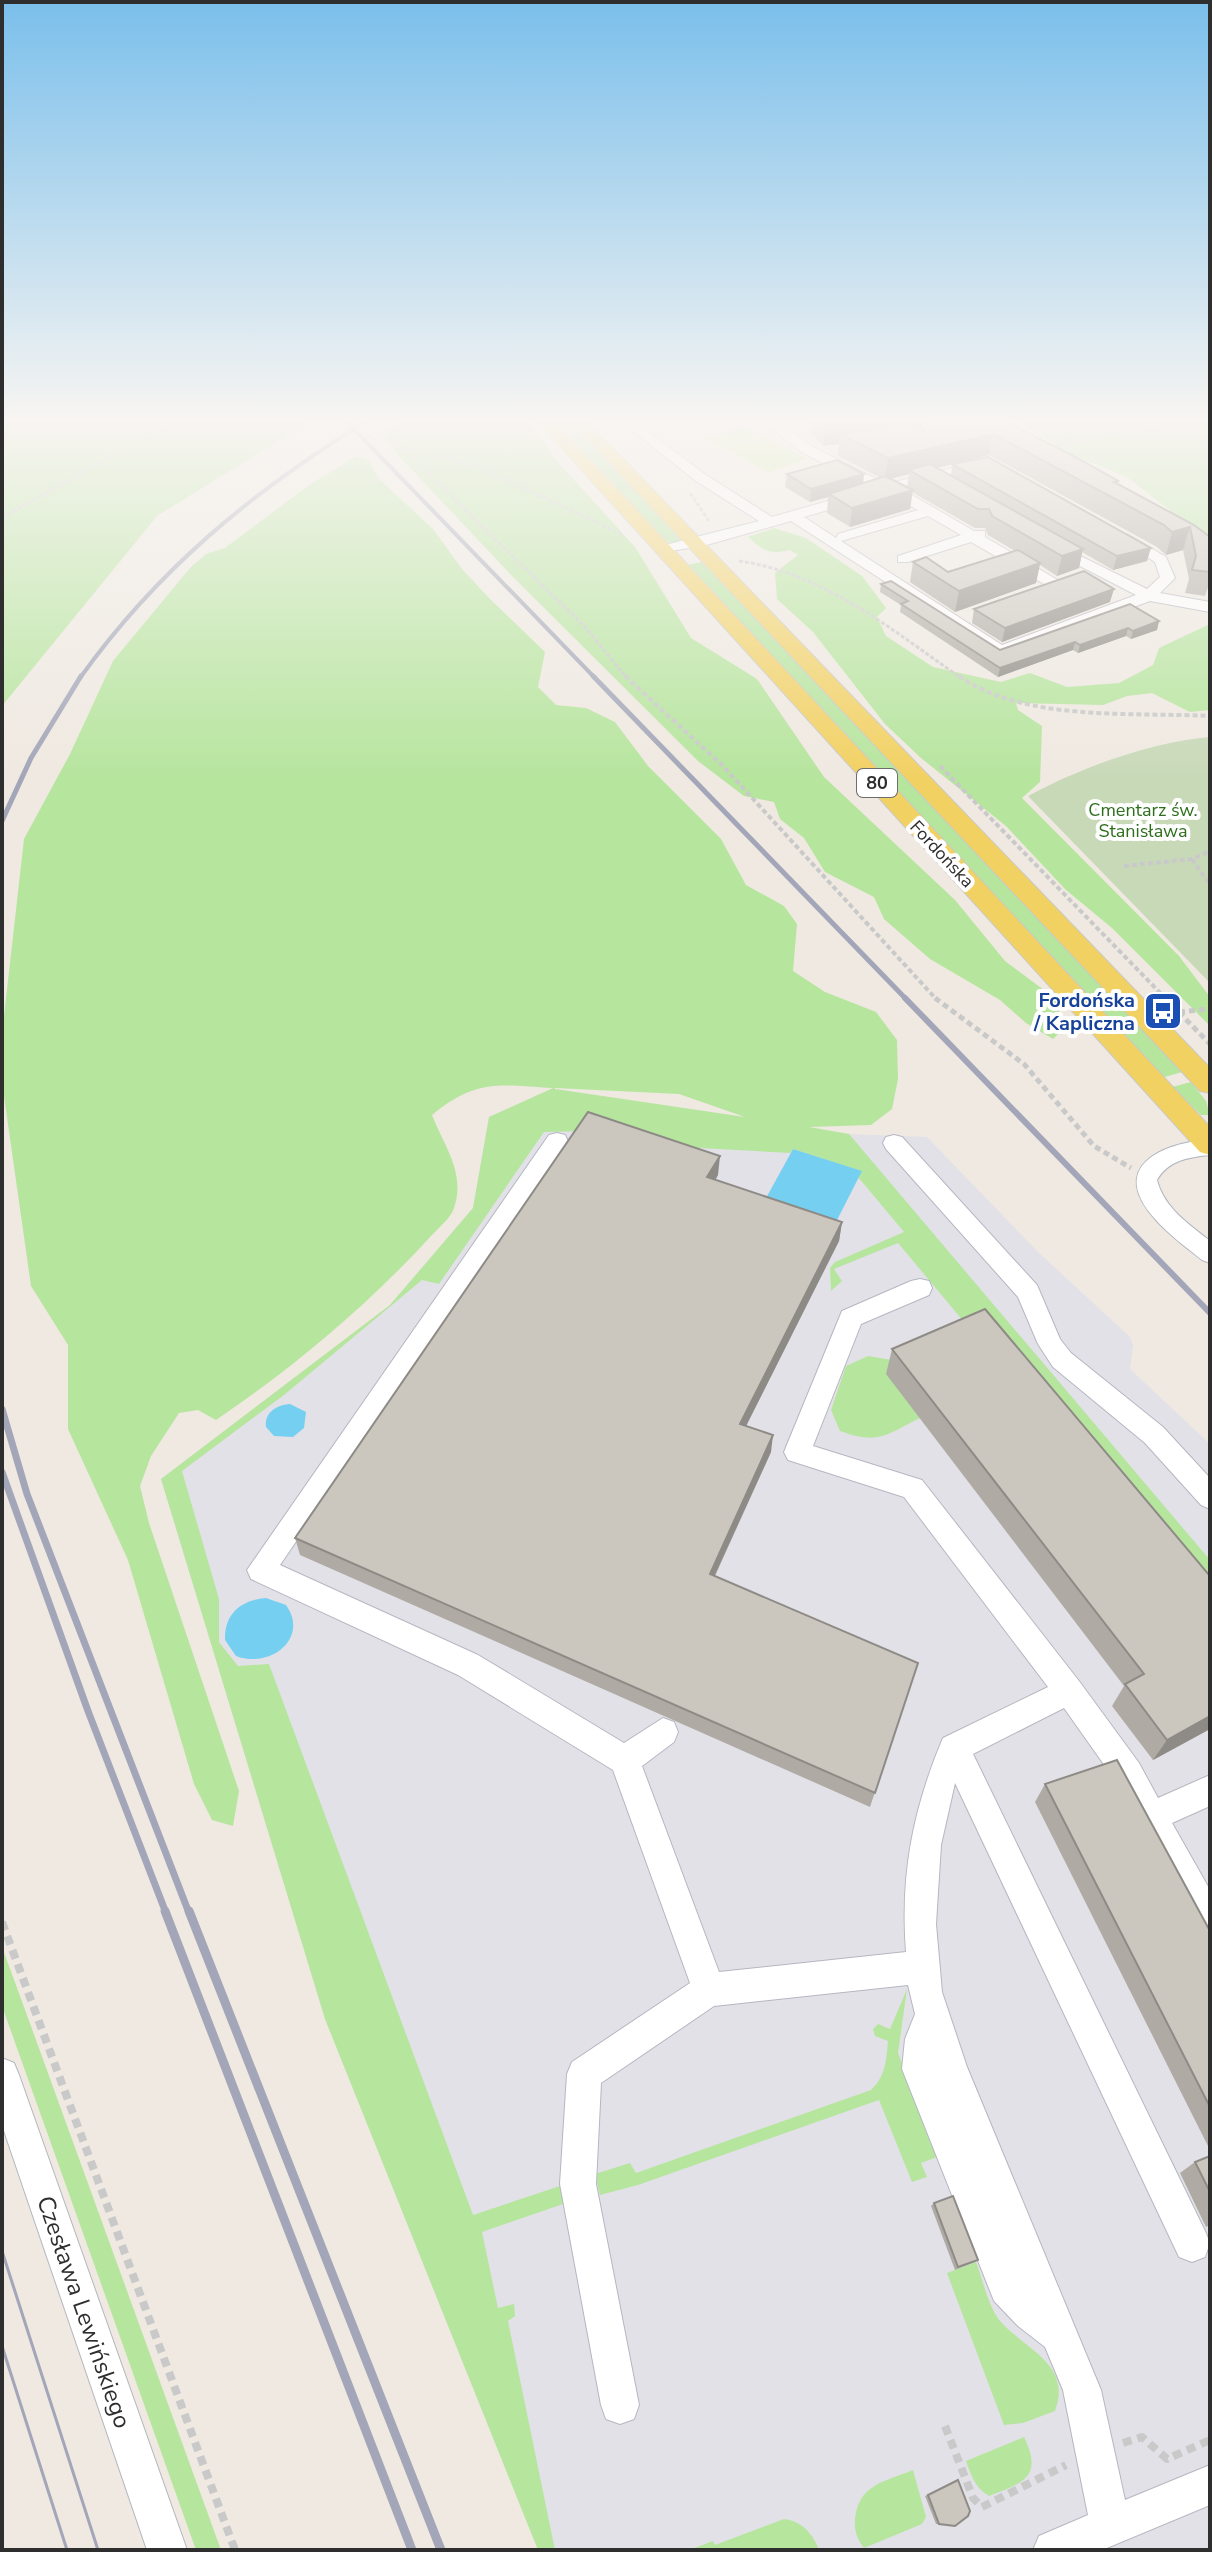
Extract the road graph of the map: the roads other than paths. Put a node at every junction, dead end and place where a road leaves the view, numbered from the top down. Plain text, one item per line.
1 (653, 540) edge
2 (709, 540) edge
3 (833, 540) edge
4 (961, 540) edge
5 (982, 540) edge
6 (1041, 540) edge
7 (1126, 540) edge
8 (706, 541) junction
9 (662, 550) junction
10 (903, 559) dead end
11 (1069, 581) junction
12 (1149, 596) junction
13 (1210, 607) edge
14 (1210, 1084) edge
15 (557, 1141) dead end
16 (894, 1143) dead end
17 (1210, 1146) edge
18 (1210, 1254) edge
19 (920, 1288) dead end
20 (1210, 1497) edge
21 (1069, 1691) junction
22 (663, 1732) dead end
23 (954, 1748) junction
24 (625, 1760) junction
25 (1210, 1790) edge
26 (1152, 1816) junction
27 (1210, 1922) edge
28 (923, 1967) junction
29 (709, 1990) junction
30 (2, 2075) edge
31 (1192, 2244) dead end
32 (620, 2405) dead end
33 (1210, 2485) edge
34 (1110, 2524) junction
35 (167, 2550) edge
36 (1053, 2550) edge

1 - 9 main road, Fordońska / 80
2 - 8 street
3 - 12 street
4 - 10 street
5 - 11 street
6 - 11 street
7 - 12 street
8 - 9 street
8 - 14 main road, Fordońska / 80
9 - 17 main road, Fordońska / 80
11 - 12 street
12 - 13 street
15 - 24 street
16 - 20 street
17 - 18 street
19 - 21 street
21 - 23 street
21 - 26 street
22 - 24 street
23 - 28 street
23 - 31 street
24 - 29 street
25 - 26 street
26 - 27 street
28 - 29 street
28 - 34 street
29 - 32 street
30 - 35 street, Czesława Lewińskiego
33 - 34 street
34 - 36 street

